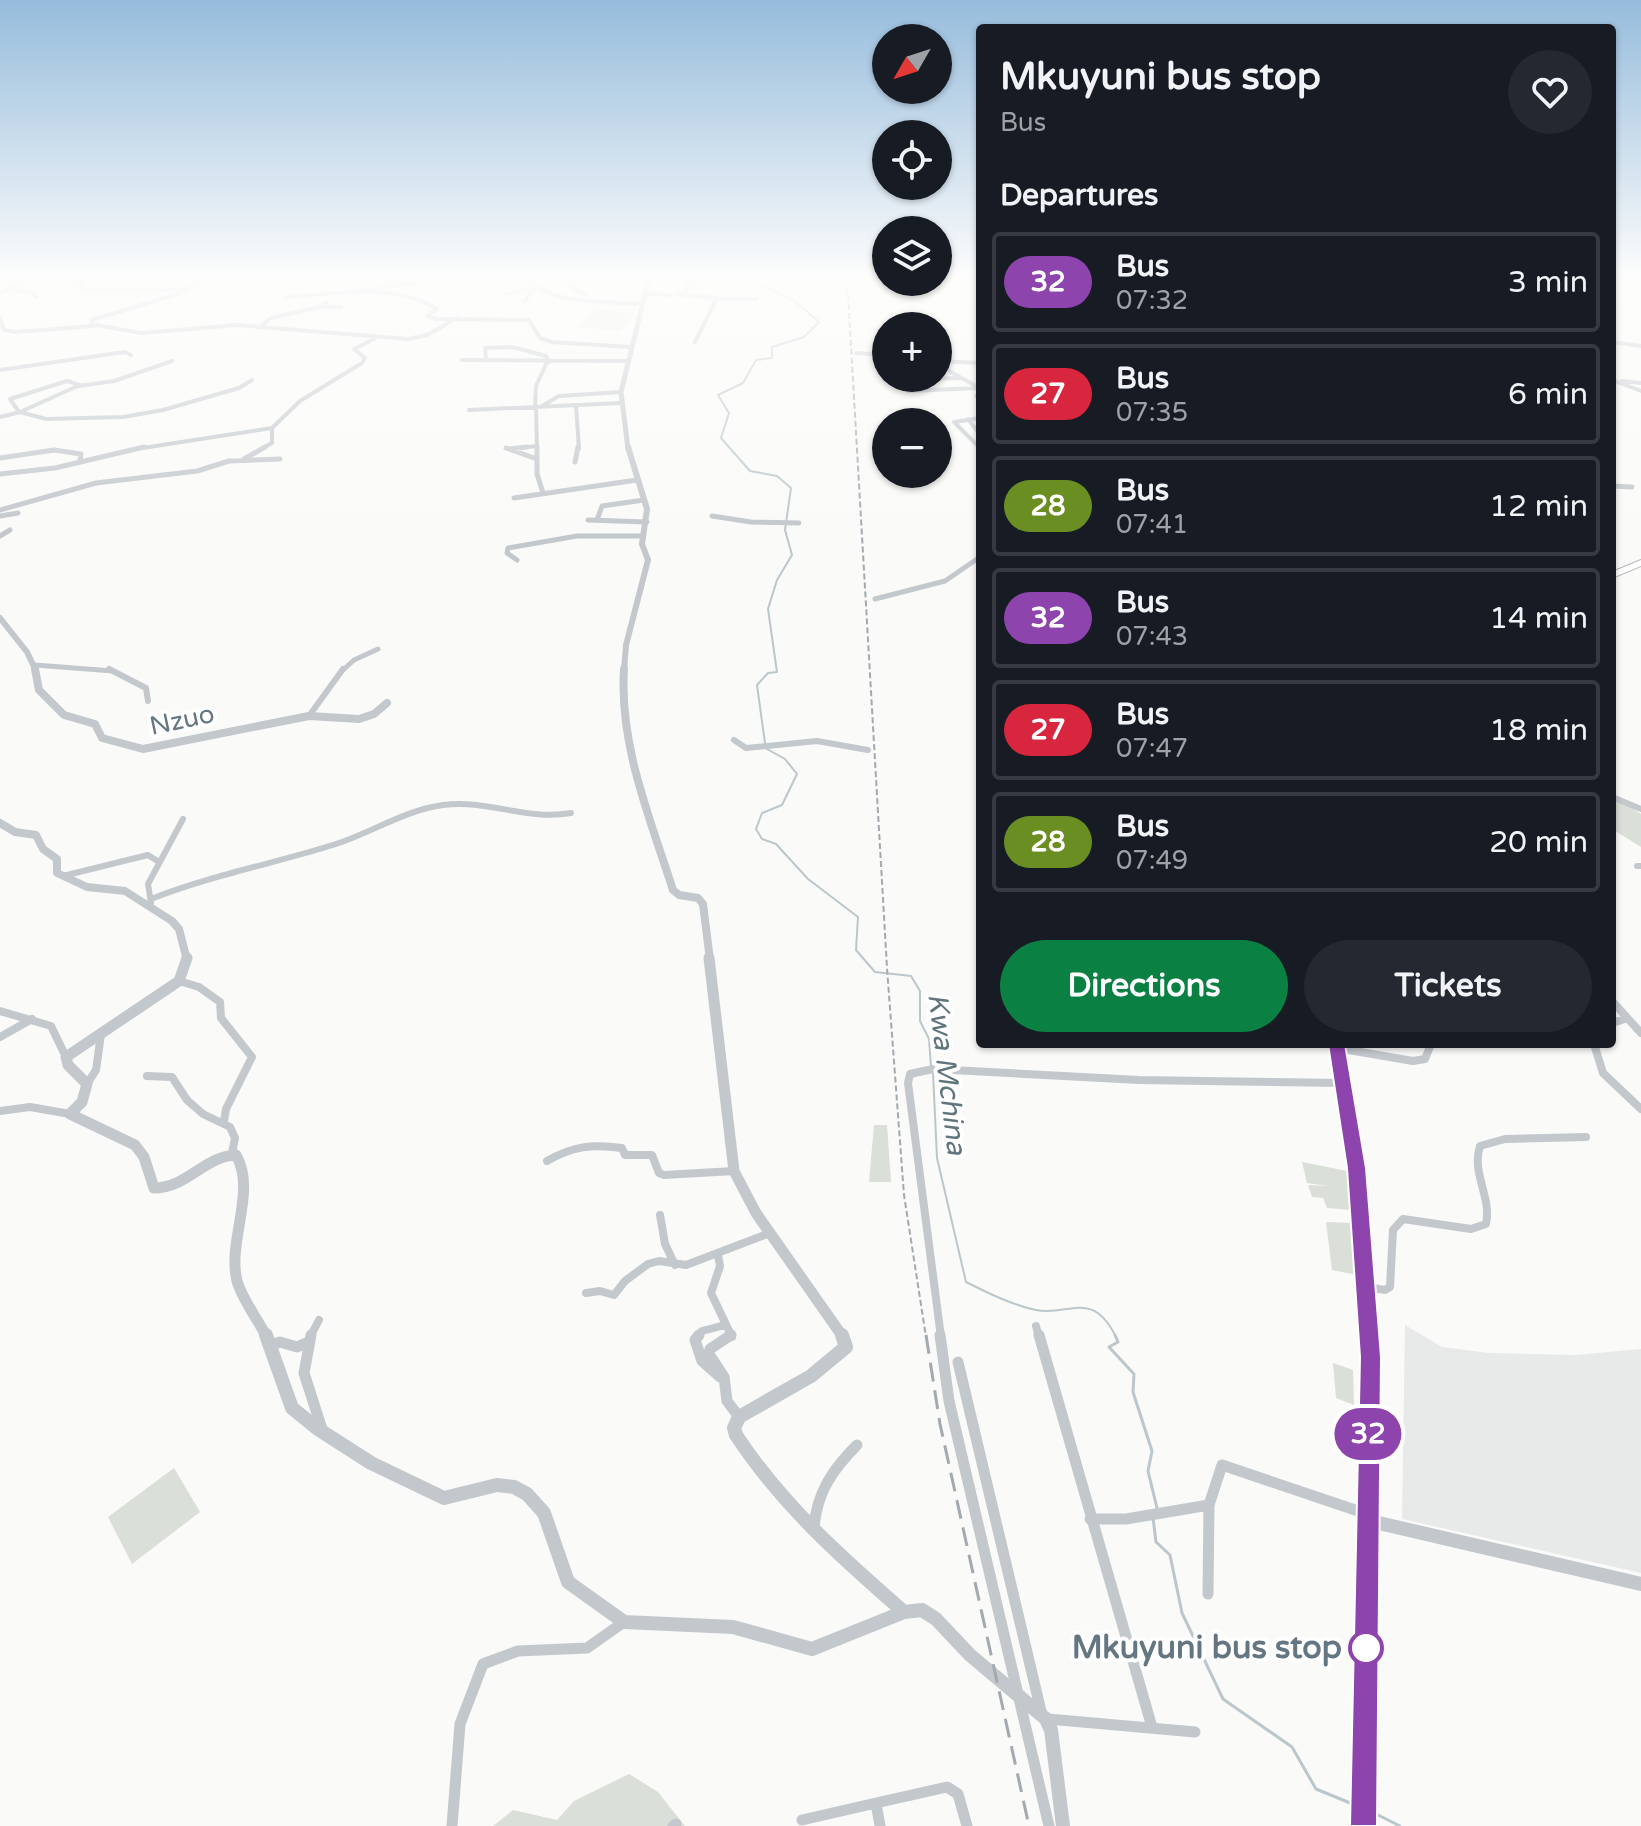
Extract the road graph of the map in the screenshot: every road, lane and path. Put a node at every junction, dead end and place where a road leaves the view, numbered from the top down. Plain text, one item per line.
1 (39, 363) edge
2 (166, 363) edge
3 (362, 363) edge
4 (547, 363) edge
5 (626, 363) edge
6 (0, 370) edge
7 (952, 373) edge
8 (952, 378) edge
9 (959, 378) junction
10 (252, 380) dead end
11 (1616, 381) edge
12 (1616, 382) edge
13 (1641, 383) edge
14 (79, 386) junction
15 (976, 386) edge
16 (976, 388) edge
17 (952, 389) edge
18 (1641, 391) edge
19 (3, 396) dead end
20 (620, 397) junction
21 (10, 399) junction
22 (576, 405) junction
23 (538, 407) junction
24 (469, 410) dead end
25 (19, 412) junction
26 (0, 417) edge
27 (976, 418) edge
28 (968, 419) junction
29 (272, 428) junction
30 (976, 428) edge
31 (976, 432) edge
32 (966, 434) junction
33 (976, 444) edge
34 (84, 446) dead end
35 (537, 446) junction
36 (70, 452) junction
37 (0, 458) edge
38 (280, 459) dead end
39 (537, 459) junction
40 (80, 460) junction
41 (243, 460) junction
42 (575, 462) dead end
43 (0, 474) edge
44 (637, 480) junction
45 (1616, 486) edge
46 (1632, 487) dead end
47 (543, 493) junction
48 (514, 498) dead end
49 (644, 500) junction
50 (0, 510) edge
51 (18, 513) dead end
52 (0, 516) edge
53 (712, 516) dead end
54 (588, 520) dead end
55 (597, 520) junction
56 (647, 522) junction
57 (799, 523) dead end
58 (10, 530) dead end
59 (0, 536) edge
60 (643, 536) junction
61 (517, 560) dead end
62 (976, 560) edge
63 (1639, 566) edge
64 (1616, 574) edge
65 (875, 599) dead end
66 (0, 618) edge
67 (378, 649) dead end
68 (35, 665) junction
69 (148, 701) dead end
70 (387, 703) dead end
71 (309, 716) junction
72 (734, 740) dead end
73 (868, 750) dead end
74 (1616, 799) edge
75 (1640, 810) edge
76 (571, 813) dead end
77 (183, 819) dead end
78 (0, 823) edge
79 (159, 862) junction
80 (63, 876) junction
81 (151, 904) junction
82 (179, 981) junction
83 (1616, 1007) edge
84 (0, 1011) edge
85 (32, 1019) junction
86 (1625, 1019) junction
87 (1616, 1022) edge
88 (101, 1032) junction
89 (1641, 1033) edge
90 (0, 1037) edge
91 (1337, 1048) edge
92 (1347, 1048) edge
93 (1429, 1048) edge
94 (1594, 1048) edge
95 (66, 1057) junction
96 (147, 1076) dead end
97 (1344, 1083) junction
98 (87, 1084) junction
99 (1641, 1109) edge
100 (0, 1111) edge
101 (70, 1114) junction
102 (224, 1121) junction
103 (1586, 1137) dead end
104 (232, 1153) junction
105 (547, 1161) dead end
106 (734, 1171) junction
107 (660, 1215) dead end
108 (770, 1233) junction
109 (718, 1255) junction
110 (675, 1265) junction
111 (1366, 1287) junction
112 (586, 1293) dead end
113 (319, 1320) dead end
114 (725, 1325) junction
115 (1036, 1326) dead end
116 (306, 1343) junction
117 (272, 1345) junction
118 (958, 1362) dead end
119 (724, 1381) junction
120 (739, 1417) junction
121 (323, 1432) junction
122 (857, 1445) dead end
123 (1209, 1505) junction
124 (1366, 1517) junction
125 (1090, 1519) junction
126 (814, 1533) junction
127 (1641, 1584) edge
128 (1208, 1594) dead end
129 (904, 1612) junction
130 (624, 1622) junction
131 (1020, 1695) junction
132 (1043, 1716) junction
133 (1152, 1727) junction
134 (1195, 1732) dead end
135 (876, 1803) junction
136 (1364, 1810) edge
137 (802, 1820) dead end
138 (452, 1826) edge
139 (880, 1826) edge
140 (967, 1826) edge
141 (1049, 1826) edge
142 (1063, 1826) edge

1 - 6 street
2 - 14 street
3 - 29 street
4 - 23 street
5 - 20 street
7 - 9 street
8 - 9 street
9 - 15 street
10 - 25 street
11 - 13 street
12 - 18 street
14 - 21 street
14 - 25 street
16 - 17 street
19 - 21 street
20 - 22 street
20 - 23 street
20 - 44 street
21 - 25 street
22 - 23 street
22 - 42 street
23 - 24 street
23 - 35 street
25 - 26 street
27 - 28 street
28 - 30 street
28 - 32 street
29 - 40 street
29 - 41 street
31 - 32 street
32 - 33 street
34 - 36 street
35 - 39 street
35 - 39 street
36 - 37 street
36 - 40 street
38 - 41 street
39 - 47 street
40 - 43 street
41 - 50 street
44 - 47 street
44 - 49 street
45 - 46 street
47 - 48 street
49 - 55 street
49 - 56 street
51 - 52 street
53 - 57 street
54 - 55 street
55 - 56 street
56 - 60 street
58 - 59 street
60 - 61 street
60 - 106 street
62 - 65 street
63 - 64 highway
66 - 68 street, Nzuo
67 - 71 street
68 - 69 street
68 - 71 street, Nzuo
70 - 71 street, Nzuo
72 - 73 street
74 - 75 street
76 - 81 street
77 - 79 street
78 - 80 street
79 - 80 street
79 - 81 street
80 - 81 street
81 - 82 street
82 - 88 street
82 - 102 street
83 - 86 street
84 - 85 street
85 - 90 street
85 - 95 street
86 - 87 street
86 - 89 street
88 - 95 street
88 - 98 street
91 - 97 highway
92 - 93 street
94 - 99 street
95 - 98 street
96 - 102 street
97 - 111 highway
97 - 131 street
98 - 101 street
100 - 101 street
101 - 104 street
102 - 104 street
103 - 111 street
104 - 117 street
105 - 106 street
106 - 108 street
107 - 110 street
108 - 109 street
108 - 120 street
109 - 110 street
109 - 114 street
110 - 112 street
111 - 124 highway
113 - 116 street
114 - 119 street
114 - 119 street
115 - 125 street
116 - 117 street
116 - 121 street
117 - 121 street
118 - 132 street
119 - 120 street
120 - 126 street
121 - 130 street
122 - 126 street
123 - 124 street
123 - 125 street
123 - 128 street
124 - 127 street
124 - 136 highway
125 - 133 street
126 - 129 street
129 - 130 street
129 - 131 street
130 - 138 street
131 - 132 street
131 - 141 street
132 - 133 street
132 - 142 street
133 - 134 street
135 - 137 street
135 - 139 street
135 - 140 street

